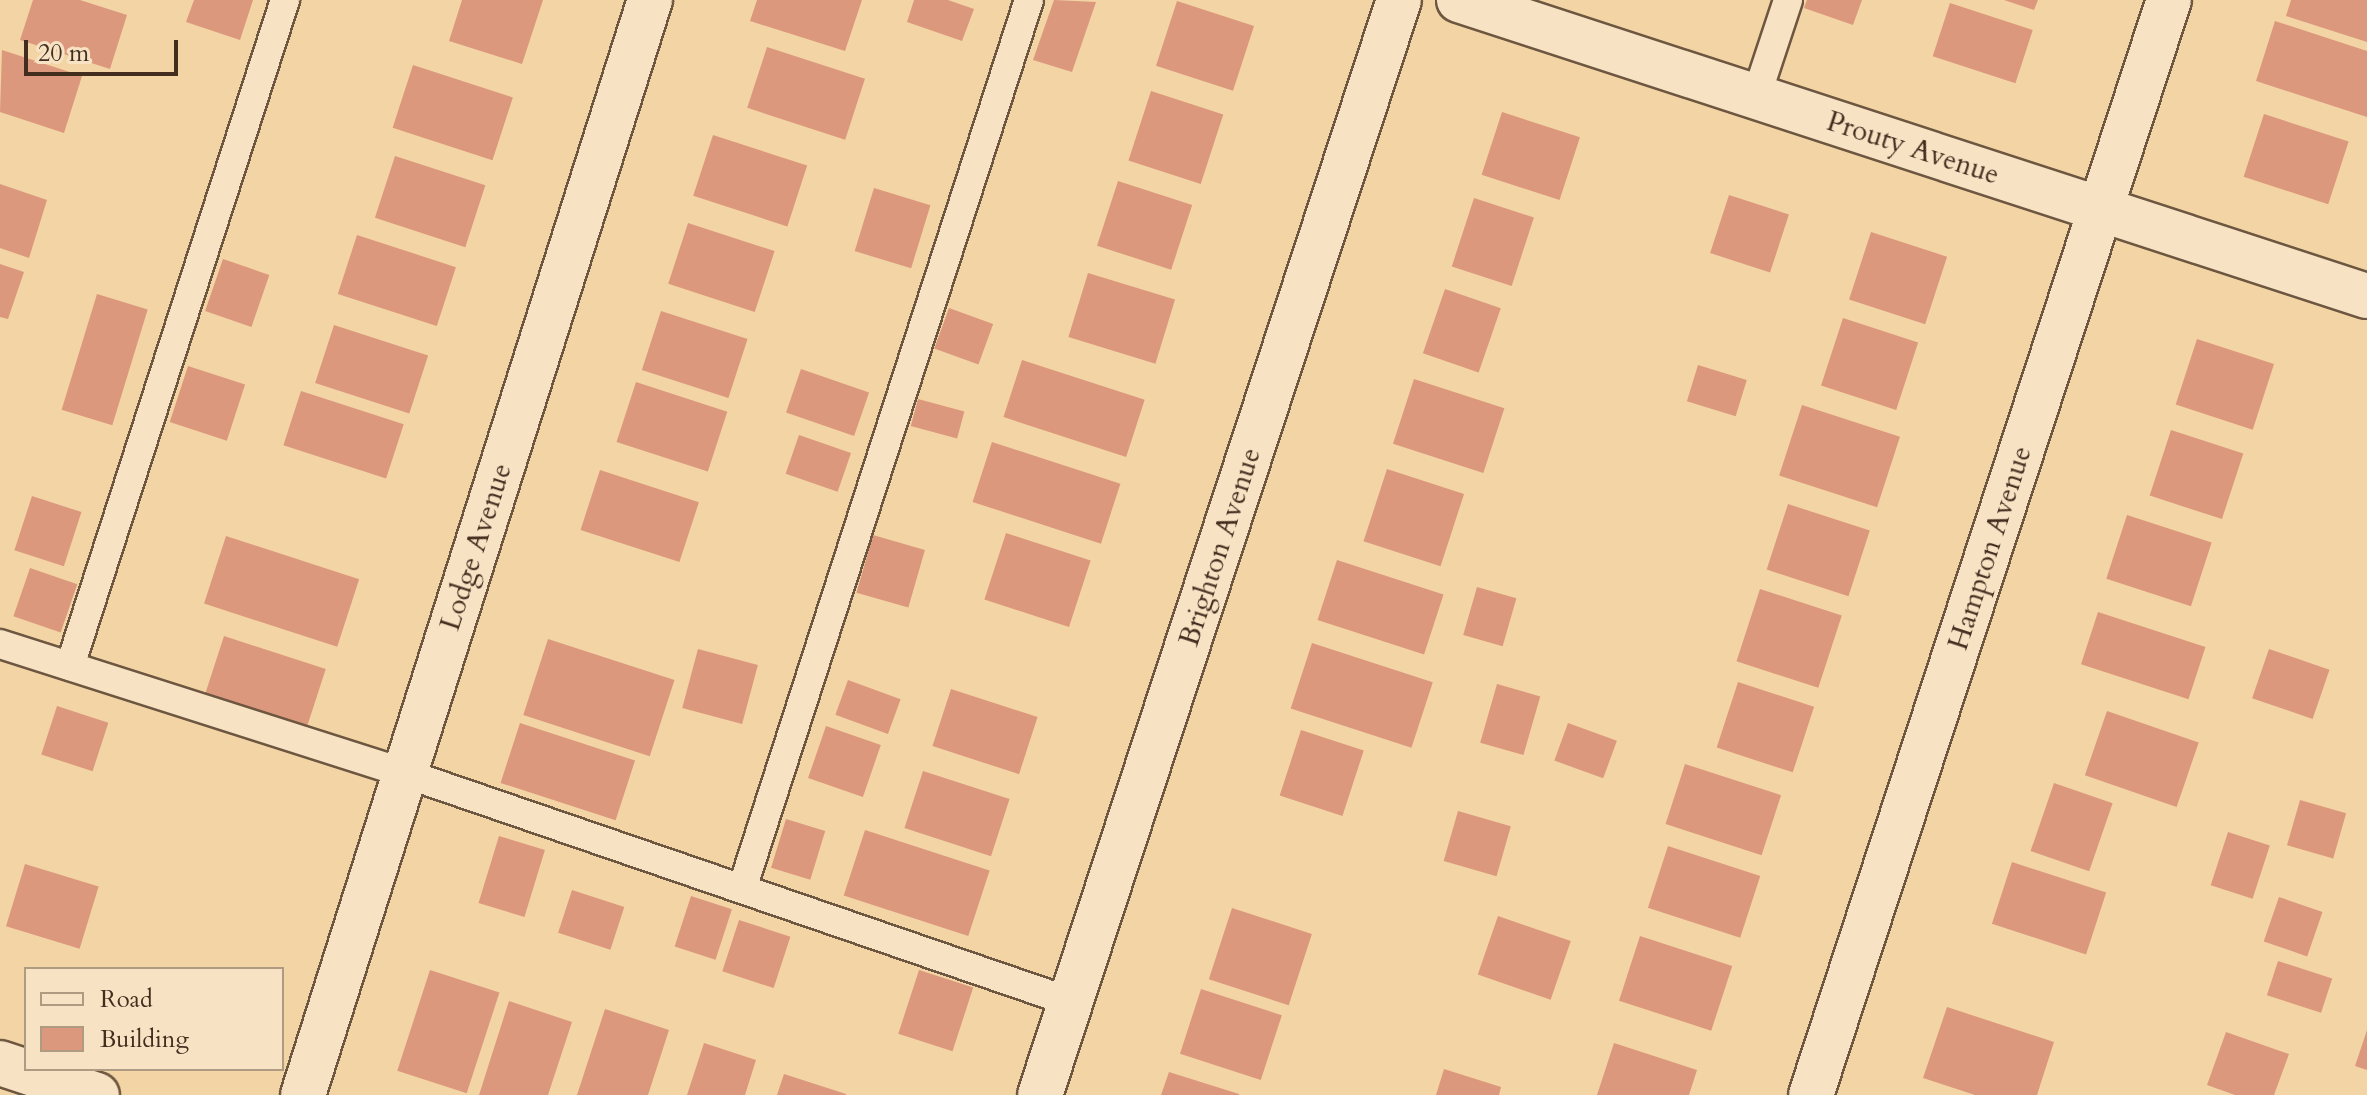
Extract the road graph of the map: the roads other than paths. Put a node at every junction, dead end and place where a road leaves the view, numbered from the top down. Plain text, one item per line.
1 (285, 0) edge
2 (650, 0) edge
3 (1029, 0) edge
4 (1399, 0) edge
5 (1459, 0) edge
6 (1788, 0) edge
7 (2169, 0) edge
8 (1756, 97) junction
9 (2101, 209) junction
10 (2367, 296) edge
11 (0, 644) edge
12 (70, 666) junction
13 (404, 773) junction
14 (742, 889) junction
15 (1071, 1002) junction
16 (0, 1063) edge
17 (24, 1071) edge
18 (24, 1071) edge
19 (97, 1095) edge
20 (303, 1095) edge
21 (1040, 1095) edge
22 (1811, 1095) edge

1 - 12 lane
2 - 13 street, Lodge Avenue
3 - 14 lane
4 - 15 street, Brighton Avenue
5 - 8 street, Prouty Avenue
6 - 8 lane
7 - 9 street, Hampton Avenue
8 - 9 street, Prouty Avenue
9 - 10 street, Prouty Avenue
9 - 22 street, Hampton Avenue
11 - 12 lane
12 - 13 lane
13 - 14 lane
13 - 20 street, Lodge Avenue
14 - 15 lane
15 - 21 street, Brighton Avenue
16 - 17 street
18 - 19 street

